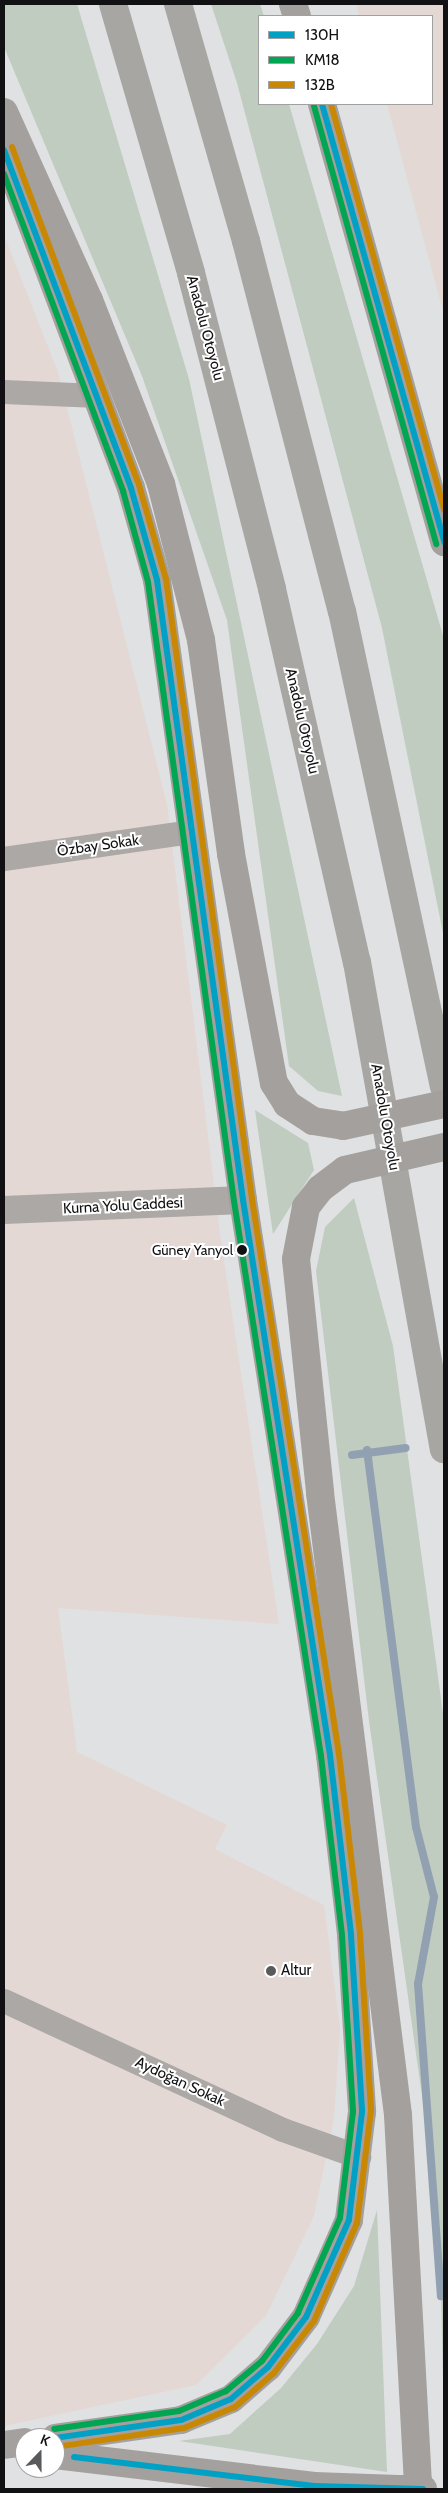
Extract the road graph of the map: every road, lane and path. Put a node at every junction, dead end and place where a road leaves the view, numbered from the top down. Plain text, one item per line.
1 (113, 4) edge
2 (178, 4) edge
3 (322, 105) edge
4 (4, 112) edge
5 (4, 150) edge
6 (4, 392) edge
7 (98, 396) junction
8 (444, 542) edge
9 (192, 832) junction
10 (4, 859) edge
11 (444, 1086) edge
12 (444, 1104) edge
13 (444, 1147) edge
14 (243, 1200) junction
15 (4, 1210) edge
16 (444, 1449) edge
17 (309, 1616) junction
18 (368, 1851) junction
19 (4, 2001) edge
20 (359, 2157) junction
21 (65, 2437) edge
22 (65, 2456) edge
23 (398, 2489) edge
24 (418, 2489) edge
25 (422, 2489) edge

1 - 16 highway, Anadolu Otoyolu
2 - 11 highway
3 - 8 main road
4 - 12 main road, bridge
5 - 7 main road
6 - 7 street
7 - 9 main road
9 - 10 street, Özbay Sokak
9 - 14 main road
13 - 18 main road, bridge
14 - 15 street, Kurna Yolu Caddesi
14 - 17 main road
17 - 18 main road
17 - 20 main road
18 - 24 main road
19 - 20 street, Aydoğan Sokak
20 - 21 main road
22 - 23 main road
23 - 25 main road, bridge

